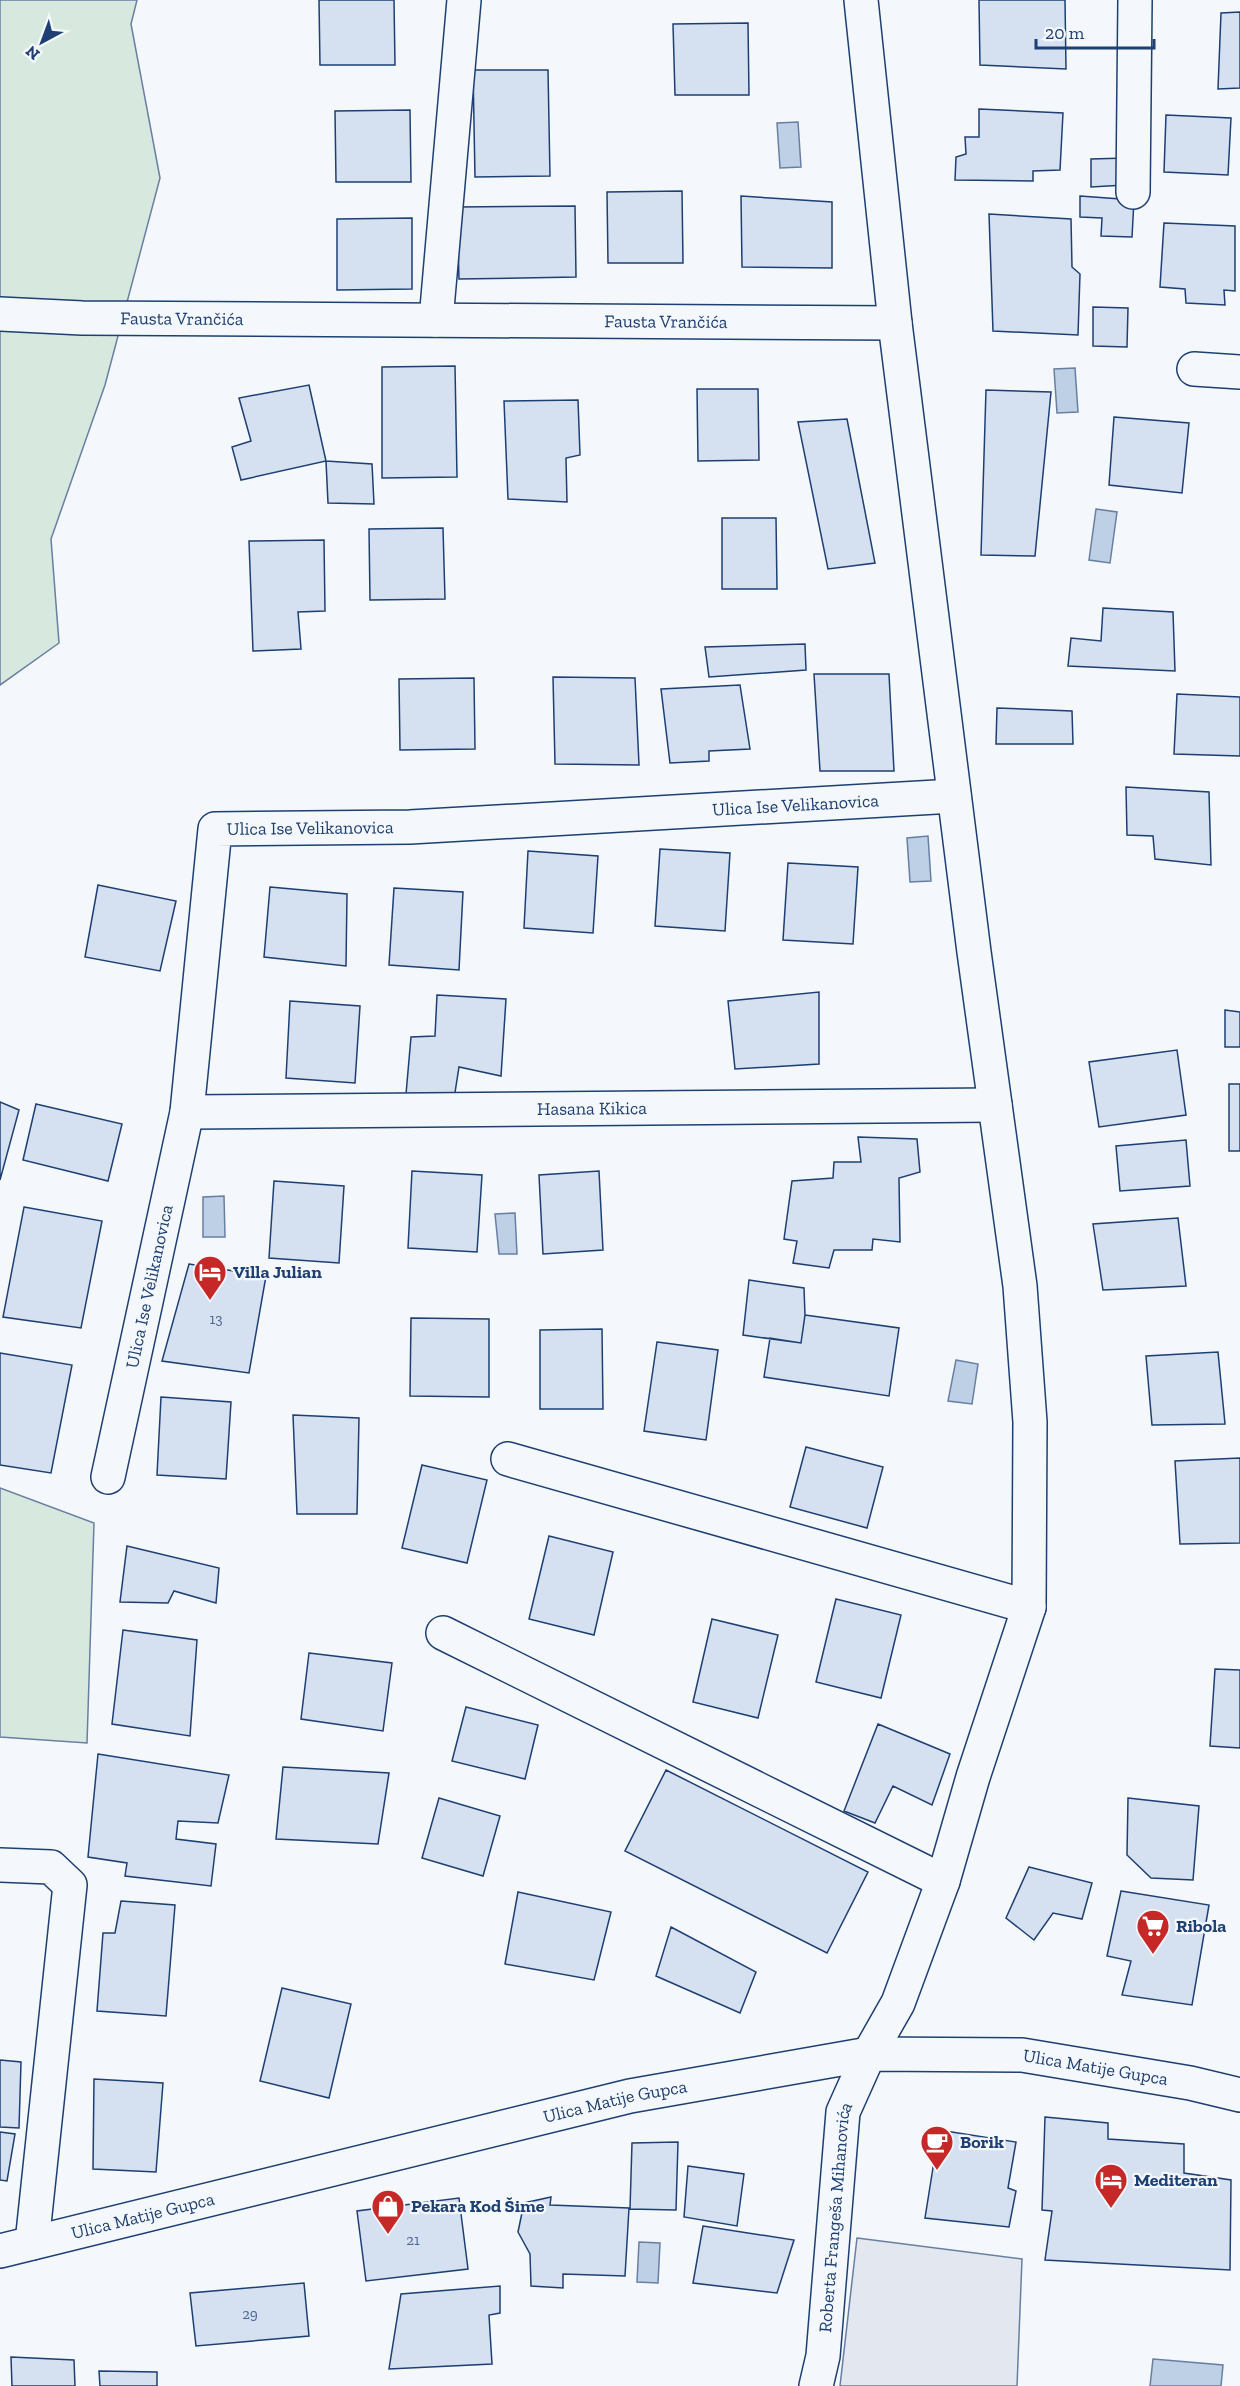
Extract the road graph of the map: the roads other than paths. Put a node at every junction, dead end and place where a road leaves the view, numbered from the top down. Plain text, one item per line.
1 (464, 0) edge
2 (861, 0) edge
3 (1135, 0) edge
4 (1133, 192) dead end
5 (0, 314) edge
6 (436, 320) junction
7 (895, 323) junction
8 (1194, 369) dead end
9 (1240, 372) edge
10 (954, 796) junction
11 (995, 1105) junction
12 (188, 1112) junction
13 (507, 1459) dead end
14 (108, 1477) dead end
15 (1029, 1607) junction
16 (442, 1633) dead end
17 (0, 1865) edge
18 (944, 1881) junction
19 (869, 2054) junction
20 (1240, 2095) edge
21 (32, 2243) junction
22 (0, 2251) edge
23 (816, 2386) edge

1 - 6 street
2 - 7 street, Roberta Frangeša Mihanovića
3 - 4 street
5 - 6 street, Fausta Vrančića
6 - 7 street, Fausta Vrančića
7 - 10 street, Roberta Frangeša Mihanovića
8 - 9 street
10 - 11 street, Roberta Frangeša Mihanovića
10 - 12 street, Ulica Ise Velikanovica
11 - 12 street, Hasana Kikica
11 - 15 street, Roberta Frangeša Mihanovića
12 - 14 street, Ulica Ise Velikanovica
13 - 15 street
15 - 18 street, Roberta Frangeša Mihanovića
16 - 18 street
17 - 21 street
18 - 19 street, Roberta Frangeša Mihanovića
19 - 20 street, Ulica Matije Gupca
19 - 21 street, Ulica Matije Gupca
19 - 23 street, Roberta Frangeša Mihanovića
21 - 22 street, Ulica Matije Gupca

